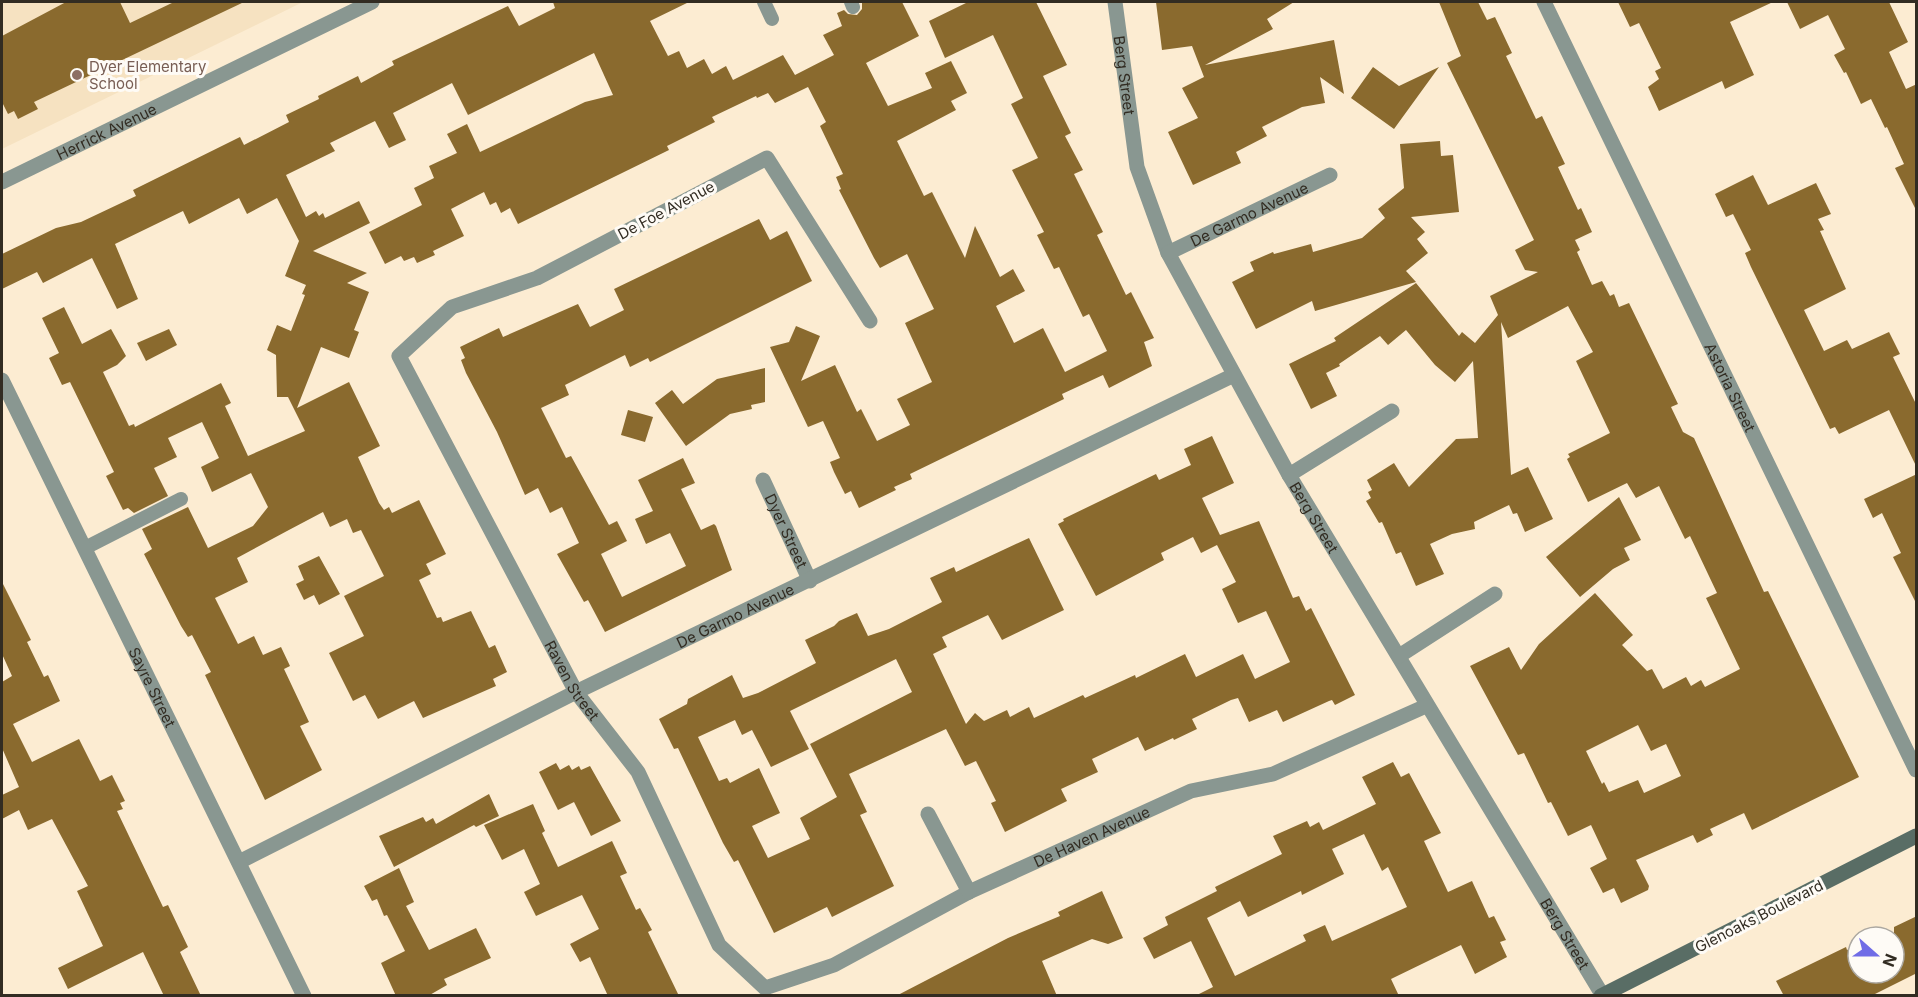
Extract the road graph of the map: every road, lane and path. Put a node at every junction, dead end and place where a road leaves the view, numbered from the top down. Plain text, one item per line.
1 (372, 2) edge
2 (764, 2) edge
3 (1114, 2) edge
4 (1544, 2) edge
5 (772, 19) dead end
6 (1330, 175) dead end
7 (2, 182) edge
8 (1168, 253) junction
9 (870, 321) dead end
10 (399, 356) joint
11 (1234, 375) junction
12 (2, 380) edge
13 (1392, 411) dead end
14 (1289, 475) junction
15 (763, 480) dead end
16 (181, 499) dead end
17 (85, 548) junction
18 (810, 581) junction
19 (1495, 594) dead end
20 (1399, 657) junction
21 (576, 692) junction
22 (1426, 706) junction
23 (1917, 770) edge
24 (928, 814) dead end
25 (1917, 836) edge
26 (239, 861) junction
27 (969, 892) junction
28 (765, 988) joint
29 (1602, 995) edge
30 (304, 996) edge

1 - 7 street, Herrick Avenue
2 - 5 lane
3 - 8 street, Berg Street
4 - 23 street, Astoria Street
6 - 8 street, De Garmo Avenue
8 - 11 street, Berg Street
9 - 10 street, De Foe Avenue
10 - 21 street, Raven Street
11 - 14 street, Berg Street
11 - 18 street, De Garmo Avenue
12 - 17 street, Sayre Street
13 - 14 street
14 - 20 street, Berg Street
15 - 18 street, Dyer Street
16 - 17 lane
17 - 26 street, Sayre Street
18 - 21 street, De Garmo Avenue
19 - 20 street
20 - 22 street, Berg Street
21 - 26 street, De Garmo Avenue
21 - 28 street, Raven Street
22 - 27 street, De Haven Avenue
22 - 29 street, Berg Street
24 - 27 street
25 - 29 main road, Glenoaks Boulevard
26 - 30 street, Sayre Street
27 - 28 street, De Haven Avenue

